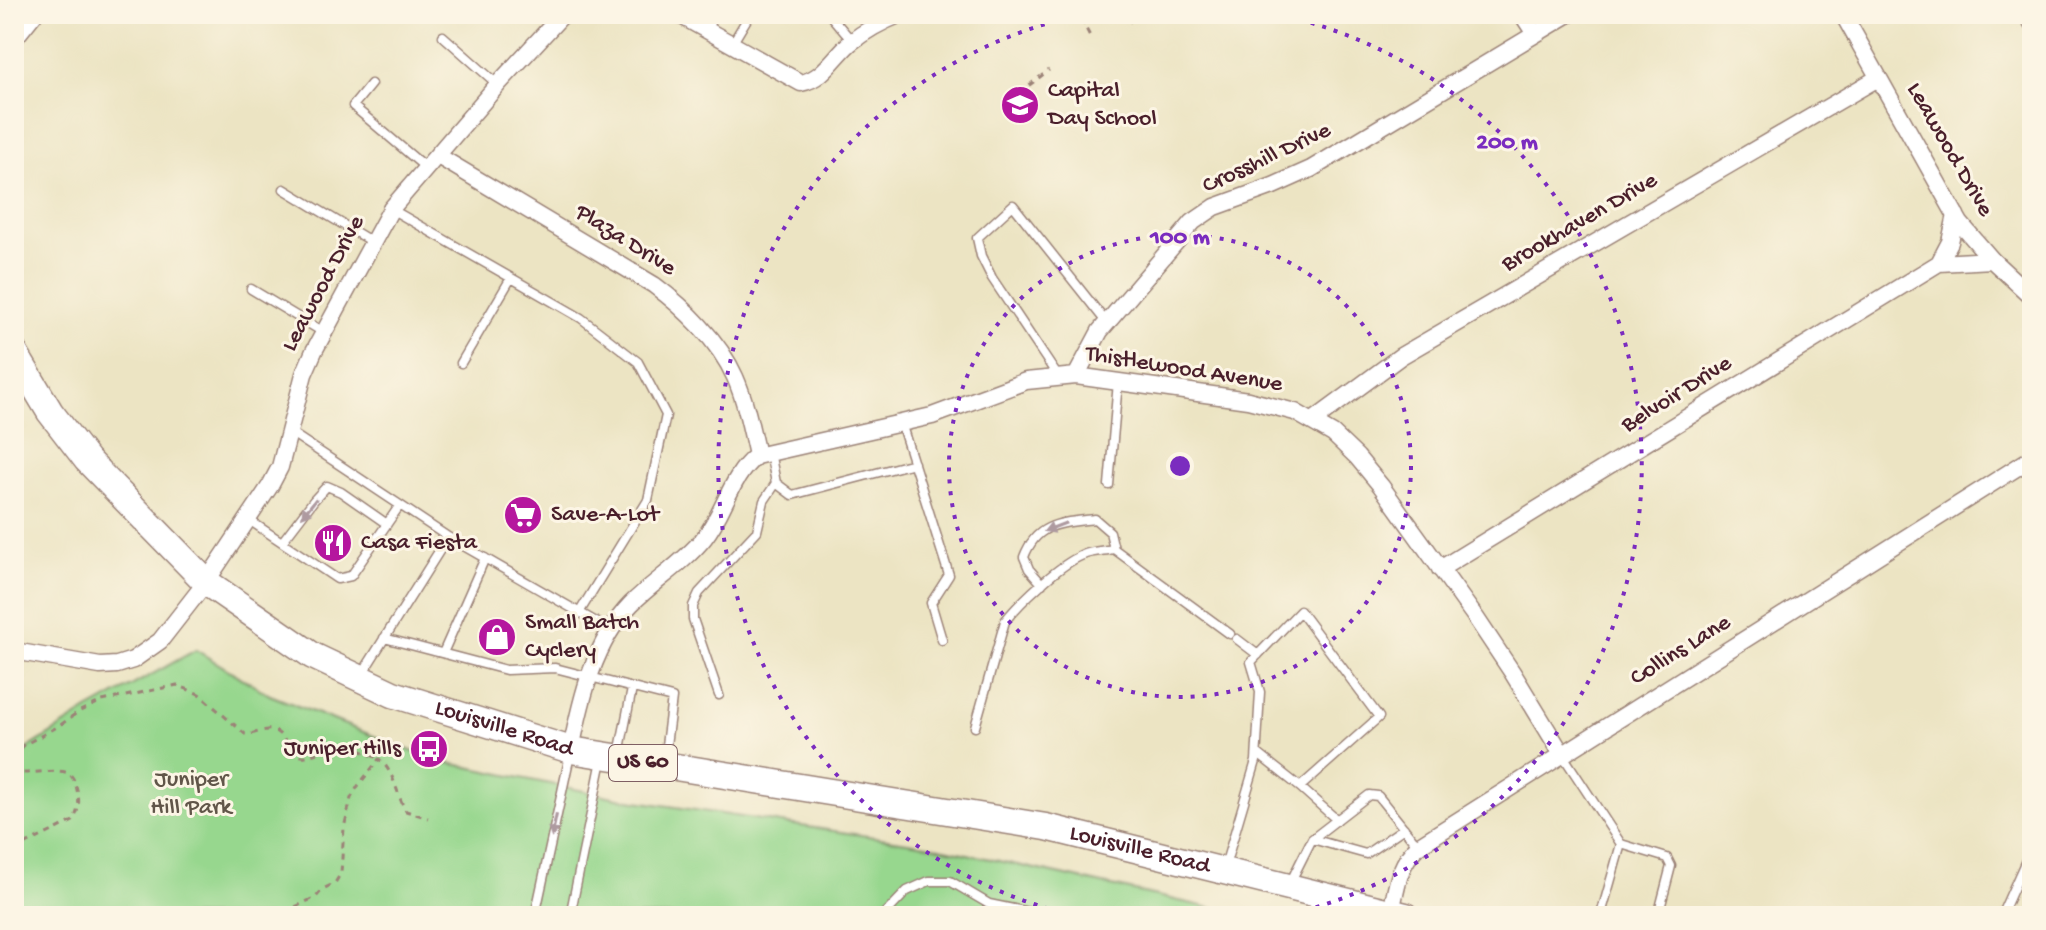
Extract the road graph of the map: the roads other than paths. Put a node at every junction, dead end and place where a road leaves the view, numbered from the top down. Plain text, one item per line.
1 (34, 14) edge
2 (563, 14) edge
3 (678, 14) edge
4 (715, 14) edge
5 (750, 14) edge
6 (829, 14) edge
7 (901, 14) edge
8 (1522, 14) edge
9 (1569, 14) edge
10 (1843, 14) edge
11 (2027, 14) edge
12 (2032, 23) edge
13 (706, 29) junction
14 (1535, 34) junction
15 (443, 36) dead end
16 (14, 39) edge
17 (852, 41) junction
18 (732, 44) junction
19 (1878, 78) junction
20 (371, 84) dead end
21 (498, 85) junction
22 (432, 162) junction
23 (284, 189) dead end
24 (391, 209) junction
25 (1956, 215) junction
26 (372, 242) junction
27 (1992, 260) junction
28 (1939, 263) junction
29 (511, 278) junction
30 (251, 289) dead end
31 (2032, 297) edge
32 (1107, 323) junction
33 (323, 332) junction
34 (14, 352) edge
35 (461, 363) dead end
36 (1076, 376) junction
37 (1059, 378) junction
38 (1118, 381) junction
39 (1313, 421) junction
40 (901, 423) junction
41 (290, 432) junction
42 (764, 454) junction
43 (2032, 458) edge
44 (914, 463) junction
45 (776, 483) junction
46 (1109, 485) dead end
47 (400, 505) junction
48 (249, 520) junction
49 (387, 524) junction
50 (448, 537) junction
51 (282, 542) junction
52 (1114, 549) junction
53 (485, 558) junction
54 (1440, 569) junction
55 (206, 582) junction
56 (1042, 584) junction
57 (579, 613) junction
58 (610, 630) junction
59 (384, 638) junction
60 (942, 640) dead end
61 (14, 651) edge
62 (443, 653) junction
63 (1258, 655) junction
64 (359, 678) junction
65 (589, 678) junction
66 (632, 689) junction
67 (719, 695) dead end
68 (975, 727) dead end
69 (571, 750) junction
70 (1257, 753) junction
71 (1562, 754) junction
72 (611, 757) junction
73 (663, 766) junction
74 (1300, 787) junction
75 (1337, 820) junction
76 (1404, 828) junction
77 (1312, 839) junction
78 (1621, 844) junction
79 (1418, 846) junction
80 (2032, 847) edge
81 (1224, 871) junction
82 (1289, 887) junction
83 (1398, 914) edge
84 (535, 916) edge
85 (570, 916) edge
86 (883, 916) edge
87 (1048, 916) edge
88 (1605, 916) edge
89 (1658, 916) edge
90 (2001, 916) edge

1 - 16 street
2 - 21 street, Leawood Drive
3 - 13 street
4 - 13 lane
5 - 18 lane
6 - 17 lane
7 - 17 street
8 - 14 street
9 - 14 street, Crosshill Drive
10 - 19 street, Leawood Drive
11 - 12 street
13 - 18 street
14 - 32 street, Crosshill Drive
15 - 21 lane
17 - 18 street
19 - 25 street, Leawood Drive
19 - 39 street, Brookhaven Drive
20 - 22 lane
21 - 22 street, Leawood Drive
22 - 24 street, Leawood Drive
22 - 42 street, Plaza Drive
23 - 26 lane
24 - 26 street, Leawood Drive
24 - 29 lane
25 - 27 street, Leawood Drive
25 - 28 street
26 - 33 street, Leawood Drive
27 - 28 street, Belvoir Drive
27 - 31 street, Leawood Drive
28 - 54 street, Belvoir Drive
29 - 35 lane
29 - 57 lane
30 - 33 lane
32 - 36 street, Crosshill Drive
32 - 37 lane
33 - 41 street, Leawood Drive
34 - 55 main road, Louisville Road / US 60
36 - 37 street, Thistlewood Avenue
36 - 38 street, Thistlewood Avenue
37 - 40 street, Thistlewood Avenue
38 - 39 street, Thistlewood Avenue
38 - 46 lane
39 - 54 street, Thistlewood Avenue
40 - 42 street, Thistlewood Avenue
40 - 44 lane
41 - 47 lane
41 - 48 street, Leawood Drive
42 - 45 lane
42 - 58 street
43 - 71 street, Collins Lane
44 - 45 lane
44 - 60 lane
45 - 67 lane
47 - 49 lane
47 - 50 lane
48 - 51 lane
48 - 55 street, Leawood Drive
49 -> 51 lane
49 - 51 lane
50 - 53 lane
50 - 59 lane
52 - 56 lane
52 -> 56 lane
52 - 63 lane
53 - 57 lane
53 - 62 lane
54 - 71 street, Thistlewood Avenue
55 - 61 street, Leawood Drive
55 - 64 main road, Louisville Road / US 60
56 - 68 lane
57 - 58 lane
58 - 65 street
59 - 62 lane
59 - 64 lane
62 - 65 lane
63 - 70 lane
63 - 74 lane
64 - 69 main road, Louisville Road / US 60
65 - 66 lane
65 - 69 street
66 - 72 lane
66 - 73 lane
69 - 72 main road, Louisville Road / US 60
69 -> 84 lane
70 - 74 lane
70 - 81 lane
71 - 78 lane
71 - 79 street, Collins Lane
72 - 73 main road, Louisville Road / US 60
72 - 85 lane
73 - 81 main road, Louisville Road / US 60
74 - 75 lane
75 - 76 lane
75 - 77 lane
76 - 77 lane
76 - 79 lane
77 - 82 lane
78 - 88 lane
78 - 89 lane
79 - 83 street, Collins Lane
80 - 90 lane
81 - 82 main road, Louisville Road / US 60
82 - 83 main road, Louisville Road / US 60
86 - 87 lane

